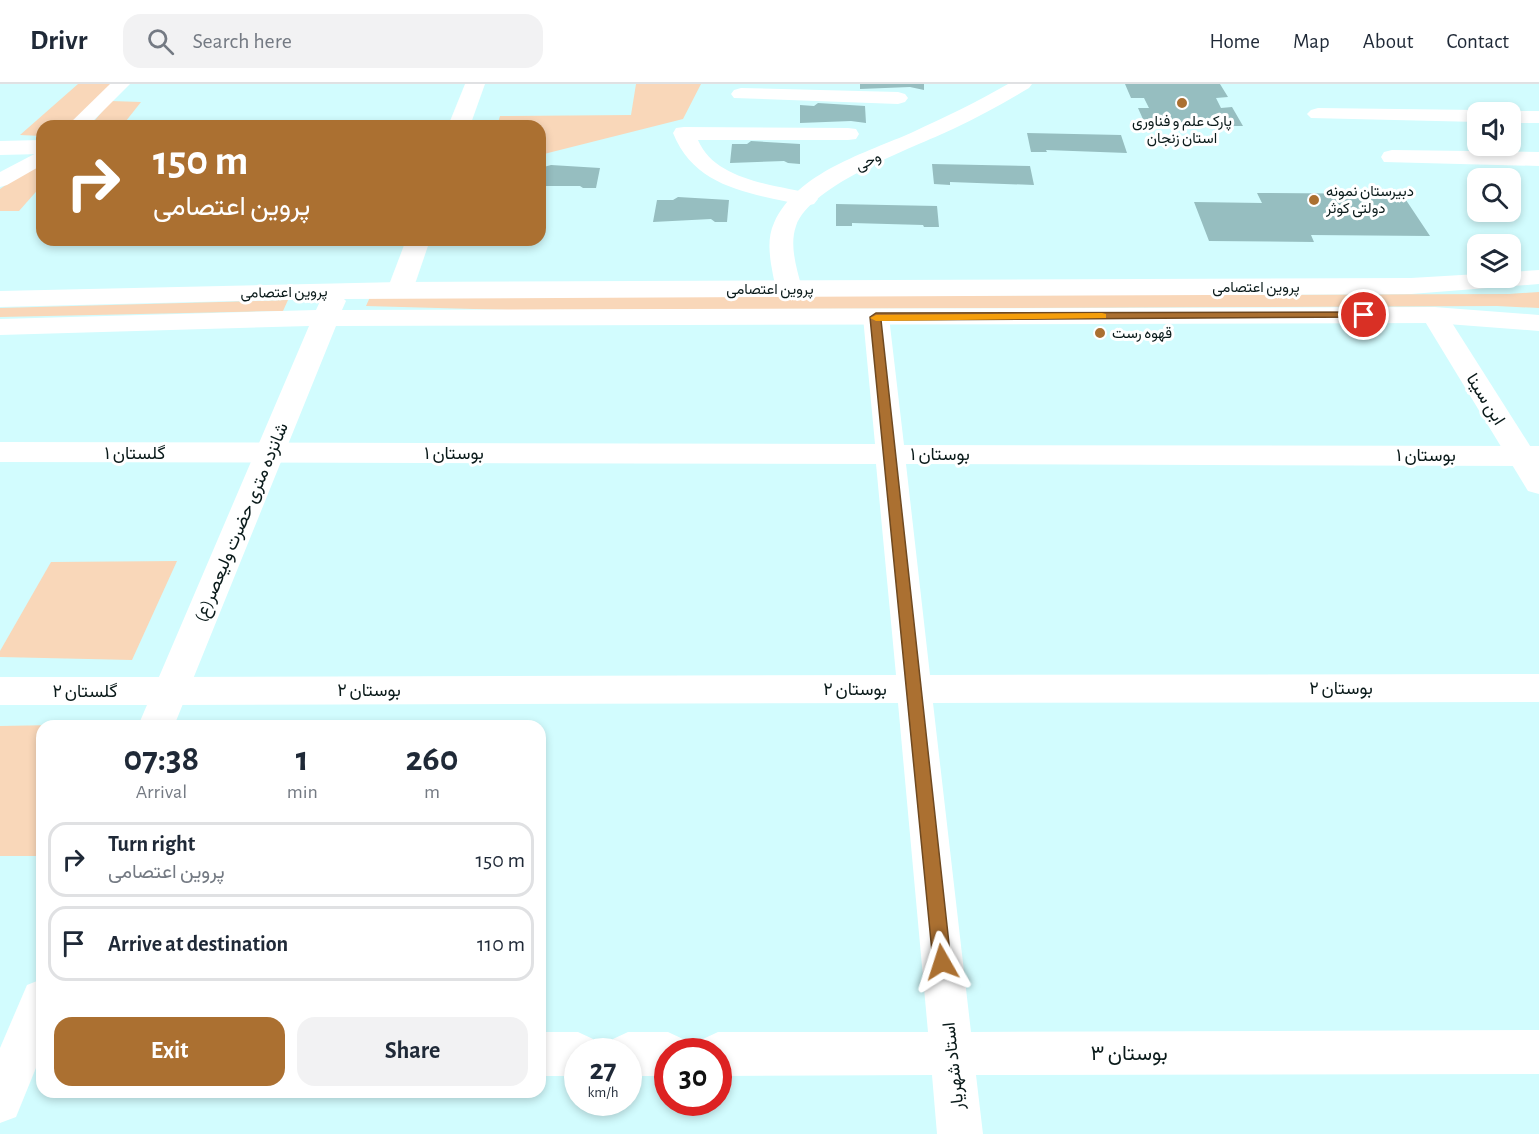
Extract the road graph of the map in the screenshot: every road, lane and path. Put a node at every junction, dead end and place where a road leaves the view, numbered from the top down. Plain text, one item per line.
1 (121, 84) edge
2 (475, 84) edge
3 (1022, 84) edge
4 (847, 90) edge
5 (741, 94) dead end
6 (782, 95) junction
7 (898, 98) dead end
8 (1318, 114) dead end
9 (1467, 116) edge
10 (1521, 117) edge
11 (1539, 117) edge
12 (83, 120) edge
13 (461, 120) edge
14 (783, 133) junction
15 (848, 134) dead end
16 (36, 147) edge
17 (0, 148) edge
18 (1392, 157) dead end
19 (36, 159) edge
20 (1539, 159) edge
21 (0, 180) edge
22 (806, 199) junction
23 (416, 246) edge
24 (1539, 277) edge
25 (789, 288) junction
26 (400, 290) junction
27 (337, 291) junction
28 (0, 299) edge
29 (1434, 315) junction
30 (876, 317) junction
31 (326, 318) junction
32 (1539, 322) edge
33 (0, 327) edge
34 (0, 452) edge
35 (270, 453) junction
36 (890, 454) junction
37 (1530, 456) edge
38 (1539, 484) edge
39 (1539, 688) edge
40 (914, 689) junction
41 (0, 691) edge
42 (170, 691) junction
43 (158, 720) edge
44 (36, 1015) edge
45 (1539, 1052) edge
46 (951, 1053) junction
47 (546, 1054) edge
48 (564, 1054) edge
49 (732, 1054) edge
50 (20, 1056) edge
51 (0, 1101) edge
52 (960, 1134) edge

1 - 12 street
2 - 13 street
3 - 22 street, وحی
4 - 6 street
4 - 7 street
5 - 6 street
6 - 14 street
8 - 9 street
10 - 11 street
14 - 15 street
14 - 22 street
16 - 17 street
18 - 20 street
19 - 21 street
22 - 25 street, وحی
23 - 26 street
24 - 25 street, پروین اعتصامی
25 - 26 street, پروین اعتصامی
26 - 27 street, پروین اعتصامی
27 - 28 street, پروین اعتصامی
27 - 31 street, شانزده متری حضرت ولیعصر(ع)
29 - 30 street, پروین اعتصامی
29 - 32 street, پروین اعتصامی
29 - 37 street, ابن سینا
30 - 31 street, پروین اعتصامی
30 - 36 street, استاد شهریار
31 - 33 street, پروین اعتصامی
31 - 35 street, شانزده متری حضرت ولیعصر(ع)
34 - 35 street, گلستان ۱
35 - 36 street, بوستان ۱
35 - 42 street, شانزده متری حضرت ولیعصر(ع)
36 - 37 street, بوستان ۱
36 - 40 street, استاد شهریار
37 - 38 street, ابن سینا
39 - 40 street, بوستان ۲
40 - 42 street, بوستان ۲
40 - 46 street, استاد شهریار
41 - 42 street, گلستان ۲
42 - 43 street, شانزده متری حضرت ولیعصر(ع)
44 - 50 street
45 - 46 street, بوستان ۳
46 - 49 street, بوستان ۳
46 - 52 street, استاد شهریار
47 - 48 street
50 - 51 street

